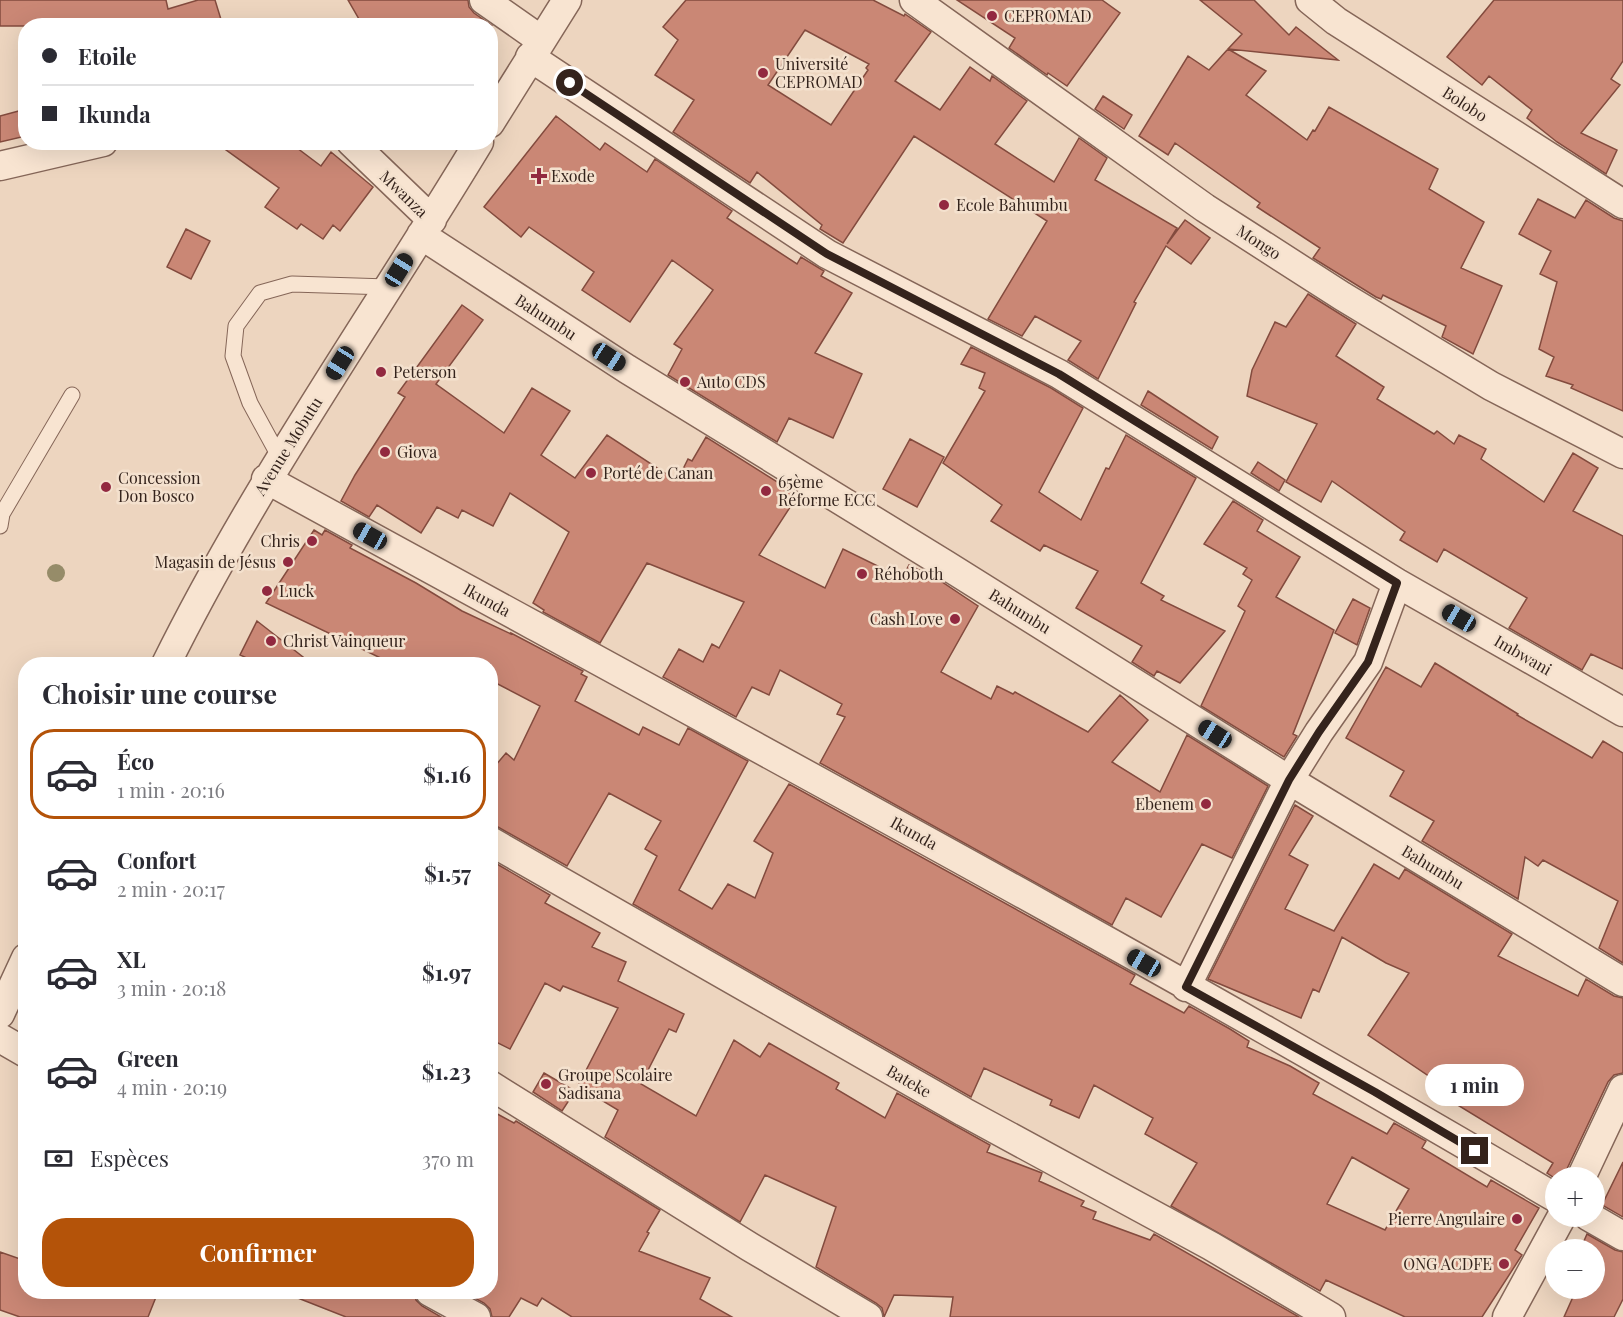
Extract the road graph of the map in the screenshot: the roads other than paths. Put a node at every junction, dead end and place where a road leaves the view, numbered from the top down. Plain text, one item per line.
1 (484, 0) edge
2 (567, 0) edge
3 (914, 0) edge
4 (1310, 0) edge
5 (536, 48) junction
6 (498, 110) edge
7 (69, 150) edge
8 (358, 150) edge
9 (473, 150) edge
10 (0, 166) edge
11 (1623, 204) edge
12 (426, 228) junction
13 (388, 287) junction
14 (72, 395) dead end
15 (1623, 454) edge
16 (273, 468) junction
17 (0, 526) edge
18 (1397, 583) junction
19 (178, 657) edge
20 (1623, 712) edge
21 (1289, 780) junction
22 (498, 846) edge
23 (18, 975) edge
24 (1623, 982) edge
25 (1186, 987) junction
26 (0, 1014) edge
27 (0, 1038) edge
28 (18, 1048) edge
29 (1623, 1089) edge
30 (498, 1090) edge
31 (1586, 1167) edge
32 (1545, 1192) edge
33 (1605, 1226) edge
34 (1556, 1227) edge
35 (1623, 1236) edge
36 (442, 1299) edge
37 (476, 1317) edge
38 (868, 1317) edge
39 (1331, 1317) edge
40 (1507, 1317) edge

1 - 5 street, Imbwani
2 - 5 street
3 - 15 street, Mongo
4 - 11 street, Bolobo
5 - 6 street
5 - 18 street, Imbwani
7 - 10 street
8 - 12 street, Mwanza
9 - 12 street, Avenue Mobutu
12 - 13 street, Avenue Mobutu
12 - 21 street, Bahumbu
13 - 16 street, Avenue Mobutu
13 - 16 lane
14 - 17 lane
16 - 19 street, Avenue Mobutu
16 - 25 street, Ikunda
18 - 20 street, Imbwani
18 - 21 street
21 - 24 street, Bahumbu
21 - 25 street
22 - 39 street, Bateke
23 - 26 street
25 - 32 street, Ikunda
27 - 28 street
29 - 31 street
30 - 38 street
33 - 35 street
34 - 40 street
36 - 37 street

